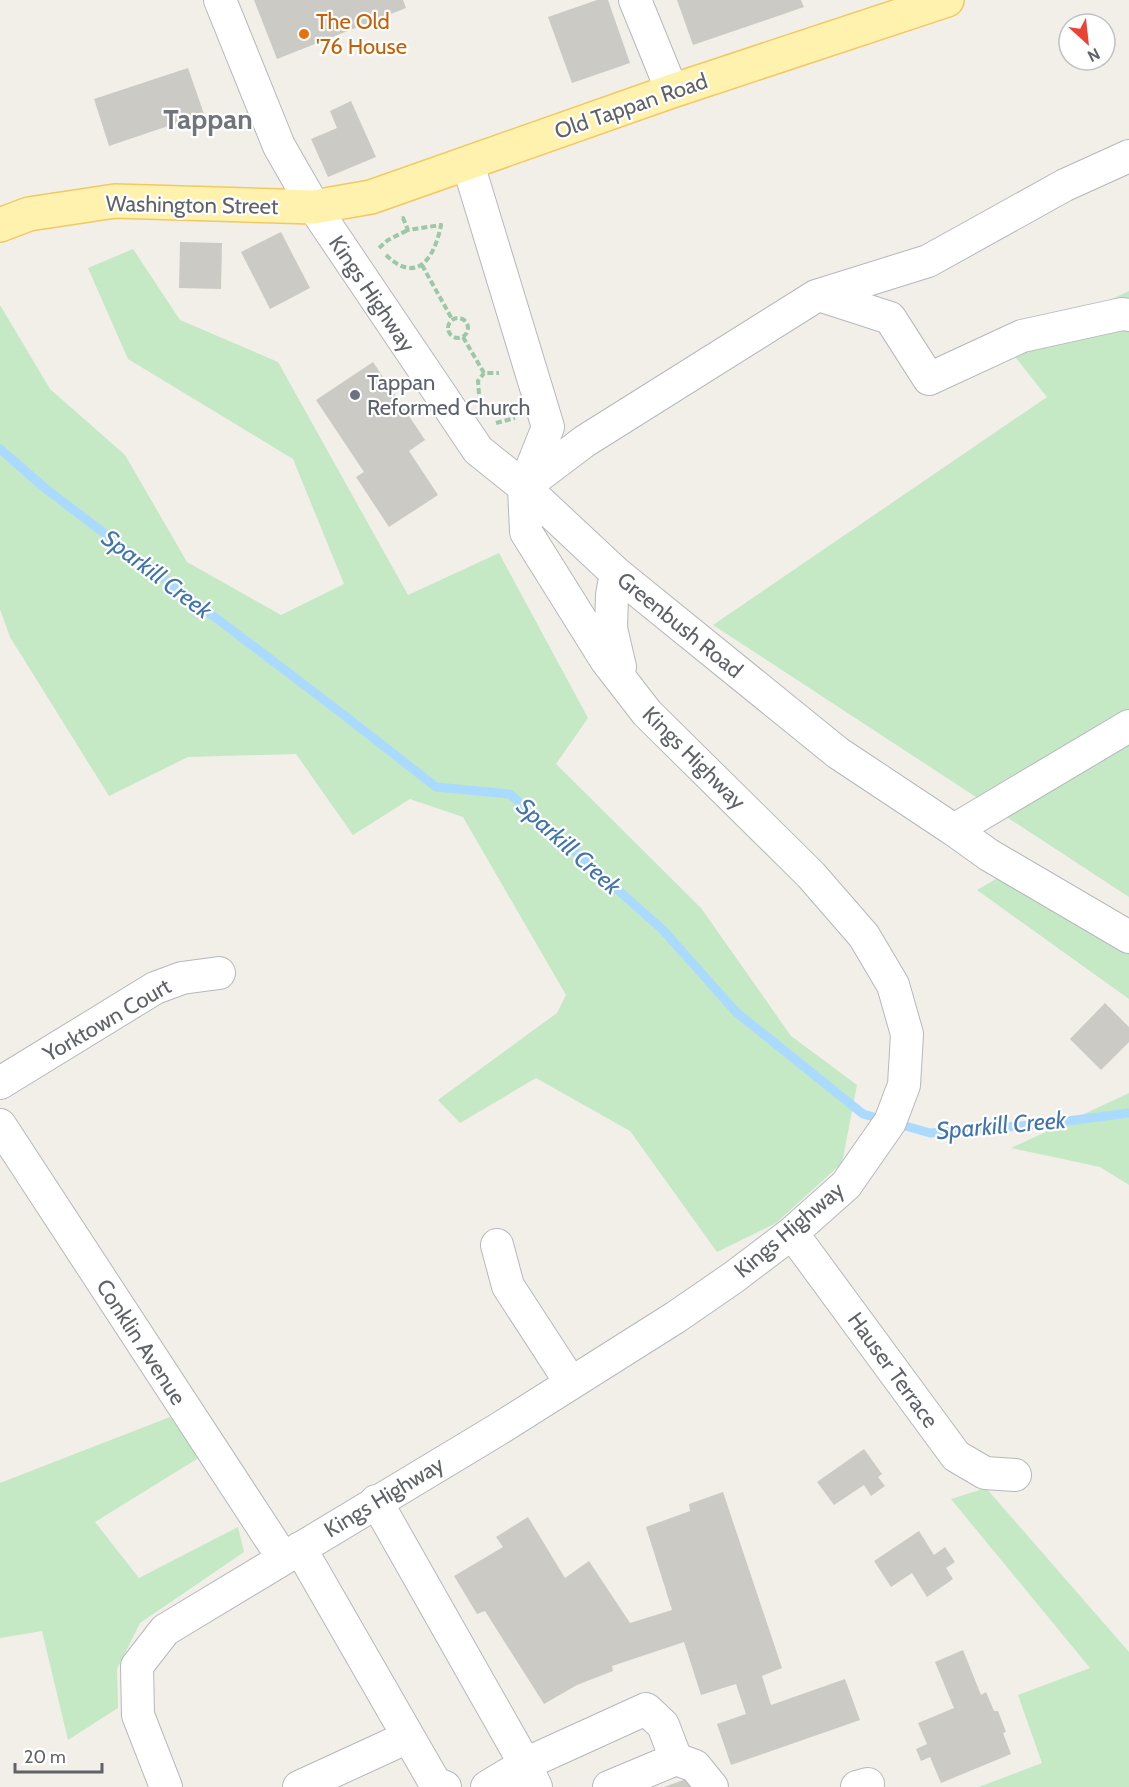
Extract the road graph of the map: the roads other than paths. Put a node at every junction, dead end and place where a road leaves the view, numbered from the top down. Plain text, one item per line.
1 (220, 0) edge
2 (635, 0) edge
3 (947, 0) edge
4 (672, 91) junction
5 (1129, 156) edge
6 (468, 164) junction
7 (314, 207) junction
8 (0, 225) edge
9 (819, 295) junction
10 (1129, 315) edge
11 (524, 487) junction
12 (616, 573) junction
13 (624, 683) junction
14 (1129, 726) edge
15 (954, 830) junction
16 (1129, 937) edge
17 (219, 973) dead end
18 (0, 1083) edge
19 (0, 1125) edge
20 (792, 1233) junction
21 (497, 1245) dead end
22 (571, 1383) junction
23 (1015, 1475) dead end
24 (376, 1501) junction
25 (291, 1553) junction
26 (408, 1737) junction
27 (676, 1759) junction
28 (531, 1775) edge
29 (166, 1787) edge
30 (298, 1787) edge
31 (445, 1787) edge
32 (487, 1787) edge
33 (609, 1787) edge
34 (712, 1787) edge

1 - 7 street, Kings Highway
2 - 4 street
3 - 4 main road, Old Tappan Road
4 - 6 main road, Old Tappan Road
5 - 9 street
6 - 7 main road, Old Tappan Road
6 - 11 street
7 - 8 main road, Washington Street
7 - 11 street, Kings Highway
9 - 10 street
9 - 11 street
11 - 12 street, Greenbush Road
11 - 13 street, Kings Highway
12 - 13 street
12 - 15 street, Greenbush Road
13 - 20 street, Kings Highway
14 - 15 street
15 - 16 street, Greenbush Road
17 - 18 street, Yorktown Court
19 - 25 street, Conklin Avenue
20 - 22 street, Kings Highway
20 - 23 street, Hauser Terrace
21 - 22 street
22 - 24 street, Kings Highway
24 - 25 street, Kings Highway
24 - 28 street
25 - 26 street, Conklin Avenue
25 - 29 street, Kings Highway
26 - 30 street
26 - 31 street, Conklin Avenue
27 - 28 street
27 - 33 street
27 - 34 street
28 - 32 street

